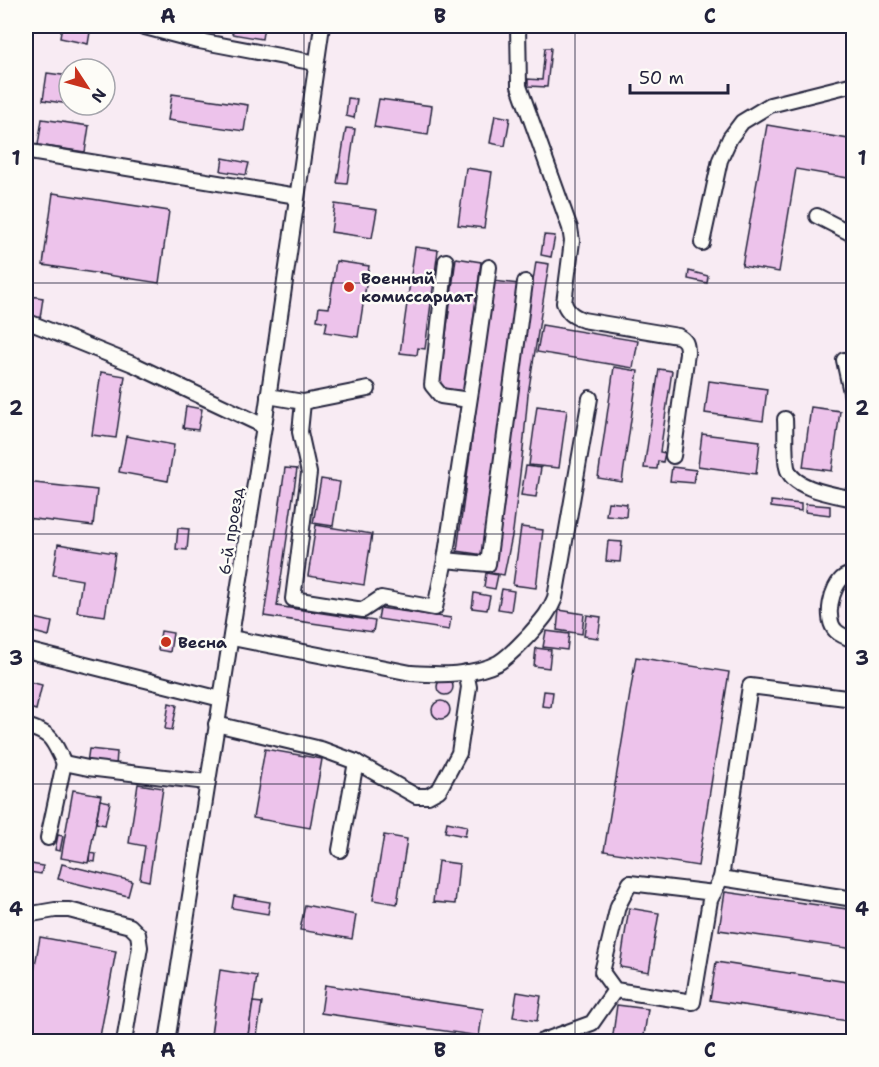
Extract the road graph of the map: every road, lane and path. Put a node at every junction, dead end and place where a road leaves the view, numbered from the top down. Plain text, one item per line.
1 (141, 26) edge
2 (322, 26) edge
3 (518, 26) edge
4 (180, 31) edge
5 (316, 63) junction
6 (854, 84) edge
7 (26, 148) edge
8 (297, 196) junction
9 (817, 216) dead end
10 (854, 235) edge
11 (702, 243) dead end
12 (446, 261) dead end
13 (489, 267) dead end
14 (525, 282) dead end
15 (26, 321) edge
16 (844, 360) dead end
17 (368, 389) dead end
18 (268, 396) junction
19 (590, 398) dead end
20 (469, 400) junction
21 (303, 402) junction
22 (854, 406) edge
23 (785, 419) dead end
24 (264, 426) junction
25 (673, 456) dead end
26 (854, 499) edge
27 (445, 560) junction
28 (854, 573) edge
29 (232, 638) junction
30 (854, 640) edge
31 (26, 650) edge
32 (466, 672) junction
33 (221, 699) junction
34 (854, 699) edge
35 (216, 724) junction
36 (26, 726) edge
37 (356, 762) junction
38 (64, 763) junction
39 (207, 782) junction
40 (48, 838) dead end
41 (340, 850) dead end
42 (721, 878) junction
43 (714, 893) junction
44 (854, 899) edge
45 (26, 915) edge
46 (615, 990) junction
47 (124, 1041) edge
48 (167, 1041) edge
49 (540, 1041) edge

1 - 4 street
2 - 5 street, 6-й проезд
3 - 25 street
4 - 5 street
5 - 8 street, 6-й проезд
6 - 11 street
7 - 8 street
8 - 18 street, 6-й проезд
9 - 10 street
12 - 20 street
13 - 20 street
14 - 27 street
15 - 24 street
16 - 22 street
17 - 21 street
18 - 21 street
18 - 24 street, 6-й проезд
19 - 32 street
20 - 27 street
21 - 27 street
23 - 26 street
24 - 29 street, 6-й проезд
28 - 30 street
29 - 32 street
29 - 33 street, 6-й проезд
31 - 33 street
32 - 37 street
33 - 35 street, 6-й проезд
34 - 42 street
35 - 37 street
35 - 39 street, 6-й проезд
36 - 38 street
37 - 41 street
38 - 39 street
38 - 40 street
39 - 48 street, 6-й проезд
42 - 43 street
42 - 44 street
43 - 46 street
43 - 46 street
45 - 47 street
46 - 49 street

